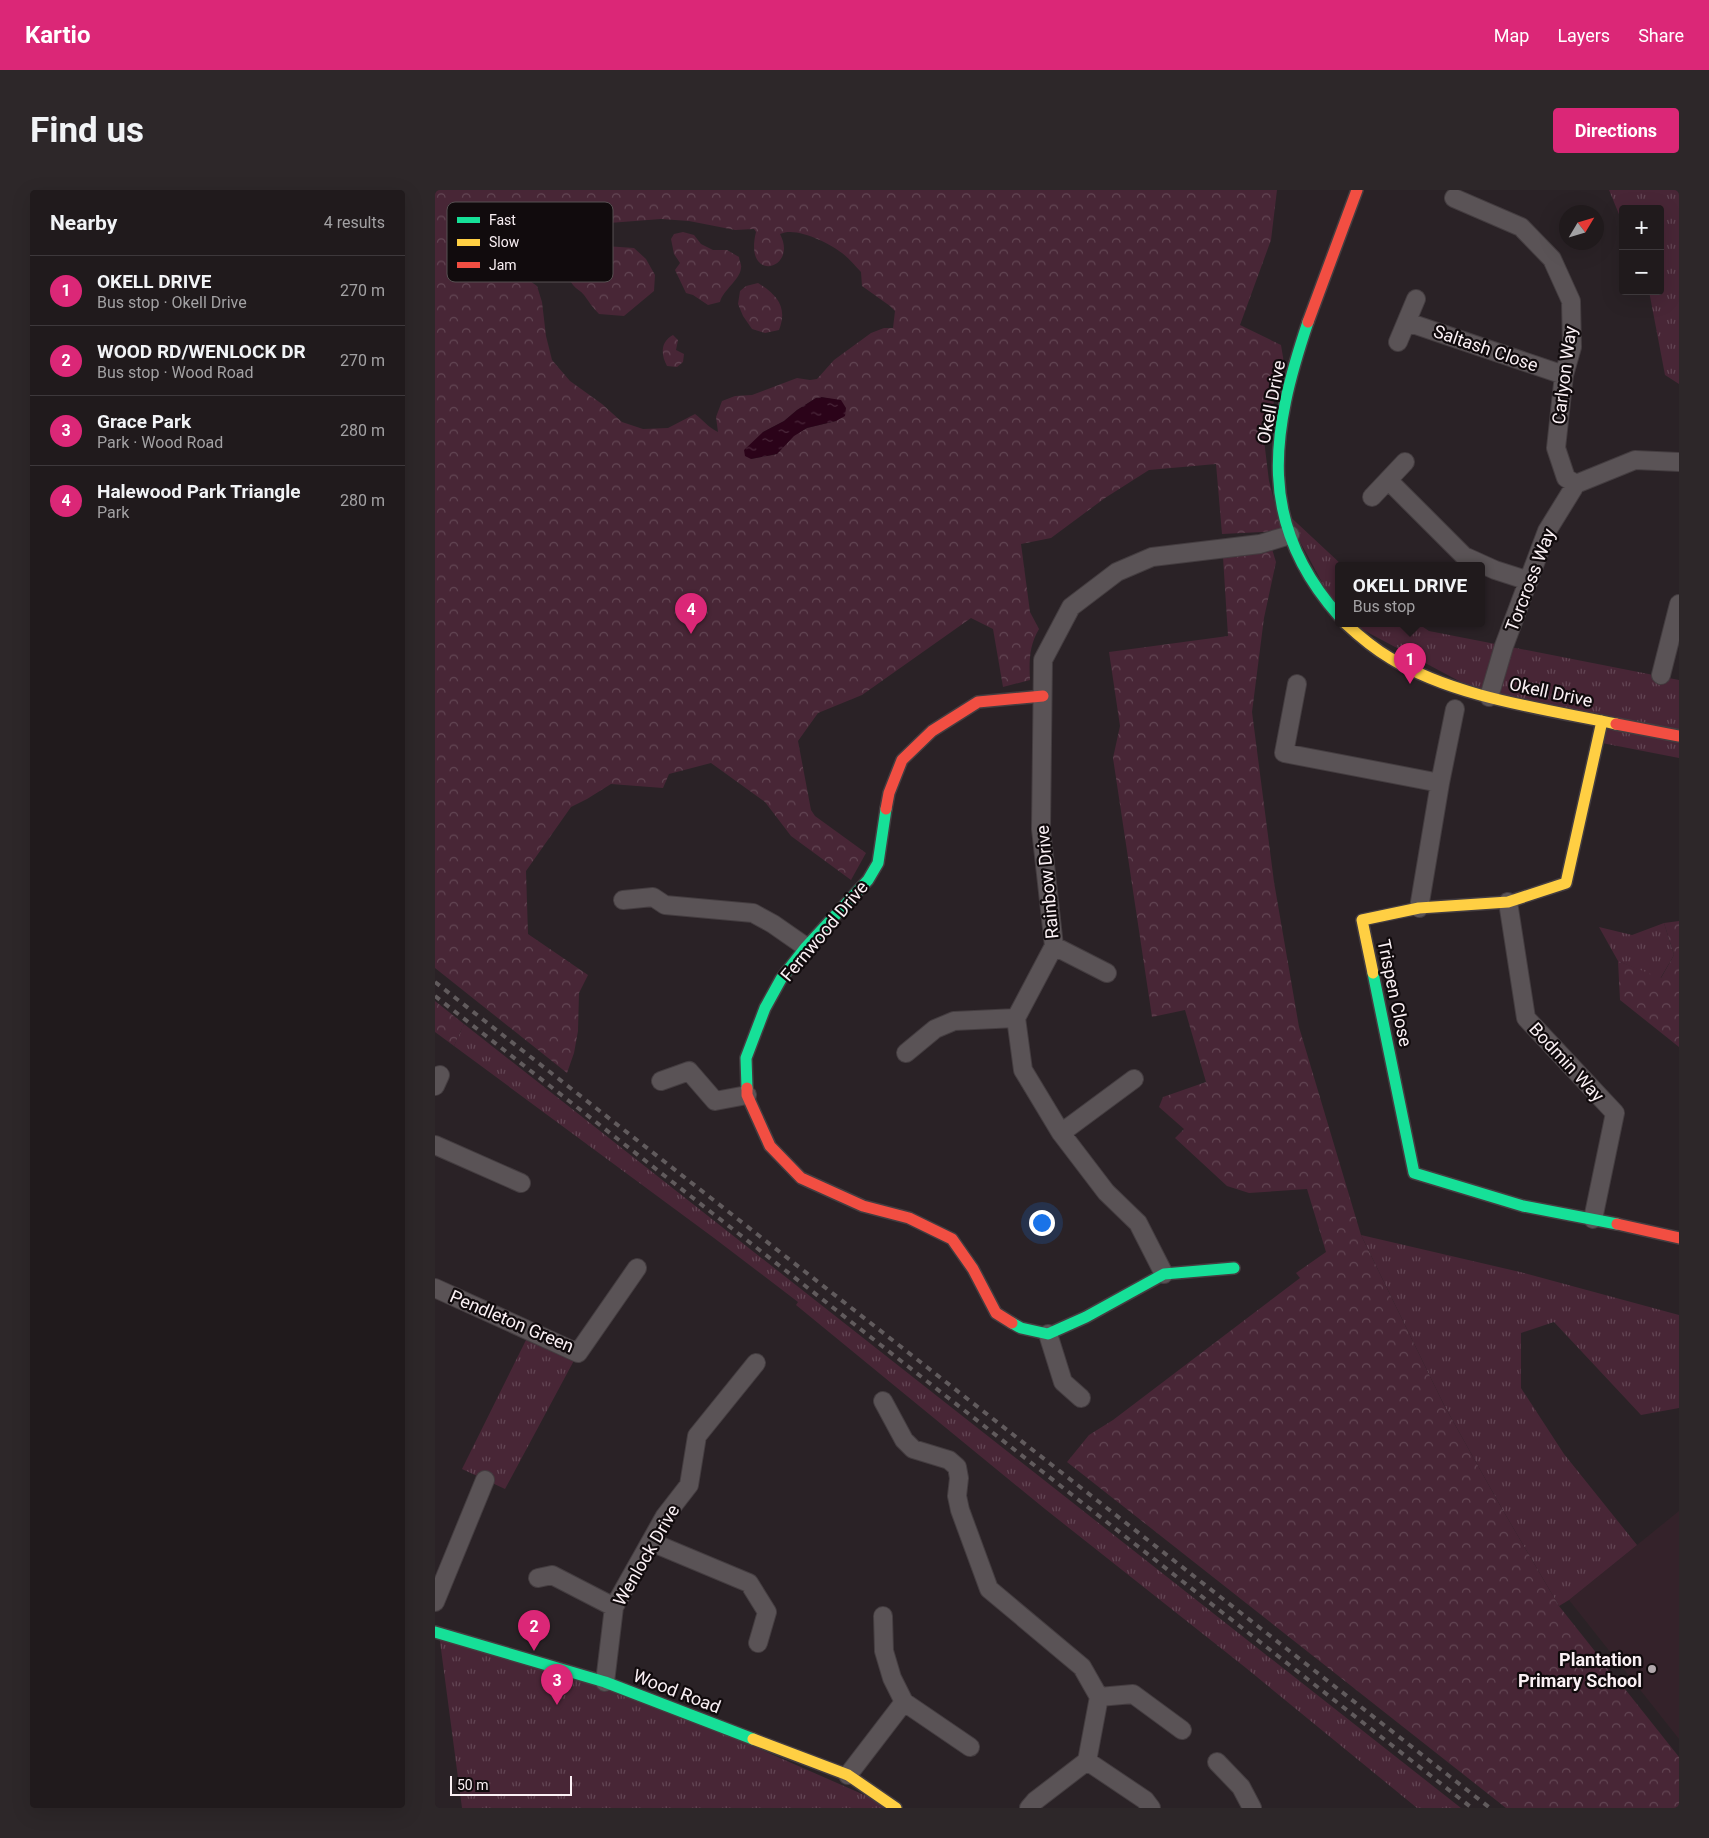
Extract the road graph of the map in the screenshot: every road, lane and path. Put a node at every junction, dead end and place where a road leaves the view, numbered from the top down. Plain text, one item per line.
1 (1357, 190) edge
2 (1454, 198) dead end
3 (1416, 300) dead end
4 (1407, 322) junction
5 (1398, 342) dead end
6 (1564, 375) junction
7 (1405, 462) dead end
8 (1679, 462) edge
9 (1388, 480) junction
10 (1576, 484) junction
11 (1372, 497) dead end
12 (1290, 535) junction
13 (1477, 562) edge
14 (1485, 565) edge
15 (1529, 580) junction
16 (1679, 604) edge
17 (1335, 612) edge
18 (1350, 627) edge
19 (1661, 675) dead end
20 (1297, 684) dead end
21 (1043, 696) junction
22 (1489, 697) junction
23 (1455, 709) dead end
24 (1601, 721) junction
25 (1679, 736) edge
26 (1440, 783) junction
27 (623, 900) dead end
28 (1508, 902) junction
29 (1419, 908) junction
30 (1054, 946) junction
31 (806, 948) junction
32 (1107, 973) dead end
33 (1015, 1018) junction
34 (906, 1053) dead end
35 (1134, 1078) dead end
36 (661, 1081) dead end
37 (747, 1095) junction
38 (1061, 1133) junction
39 (435, 1145) edge
40 (521, 1183) dead end
41 (1593, 1219) junction
42 (1679, 1238) edge
43 (637, 1268) dead end
44 (1234, 1268) dead end
45 (1164, 1274) junction
46 (435, 1288) edge
47 (1048, 1334) junction
48 (756, 1363) dead end
49 (1081, 1398) dead end
50 (883, 1400) dead end
51 (485, 1480) dead end
52 (651, 1542) junction
53 (538, 1578) dead end
54 (435, 1602) edge
55 (614, 1606) junction
56 (883, 1616) dead end
57 (435, 1632) edge
58 (757, 1643) dead end
59 (605, 1682) junction
60 (1099, 1697) junction
61 (904, 1702) junction
62 (1182, 1730) dead end
63 (970, 1747) dead end
64 (1087, 1761) junction
65 (1217, 1762) dead end
66 (848, 1775) junction
67 (896, 1808) edge
68 (1029, 1808) edge
69 (1151, 1808) edge
70 (1252, 1808) edge

1 - 12 street, Okell Drive
2 - 6 street, Carlyon Way
3 - 4 street
4 - 5 street
4 - 6 street, Saltash Close
6 - 10 street, Carlyon Way
7 - 9 street
8 - 10 street
9 - 11 street
9 - 13 street
10 - 15 street, Torcross Way
12 - 17 street, Okell Drive
12 - 21 street, Rainbow Drive
14 - 15 street
15 - 22 street, Torcross Way
16 - 19 street
18 - 22 street, Okell Drive
20 - 26 street
21 - 30 street, Rainbow Drive
21 - 31 street, Fernwood Drive
22 - 24 street, Okell Drive
23 - 26 street
24 - 25 street, Okell Drive
24 - 28 street, Trispen Close
26 - 29 street
27 - 31 street
28 - 29 street, Trispen Close
28 - 41 street, Bodmin Way
29 - 41 street, Trispen Close
30 - 32 street
30 - 33 street, Rainbow Drive
31 - 37 street, Fernwood Drive
33 - 34 street
33 - 38 street
35 - 38 street
36 - 37 street
37 - 47 street, Fernwood Drive
38 - 45 street
39 - 40 street
41 - 42 street, Trispen Close
43 - 46 street, Pendleton Green
44 - 45 street
45 - 47 street
47 - 49 street
48 - 52 street, Wenlock Drive
50 - 60 street
51 - 54 street
52 - 55 street, Wenlock Drive
52 - 58 street
53 - 55 street
55 - 59 street, Wenlock Drive
56 - 61 street
57 - 59 street, Wood Road
59 - 66 street, Wood Road
60 - 62 street
60 - 64 street
61 - 63 street
61 - 66 street
64 - 68 street
64 - 69 street
65 - 70 street
66 - 67 street, Wood Road

